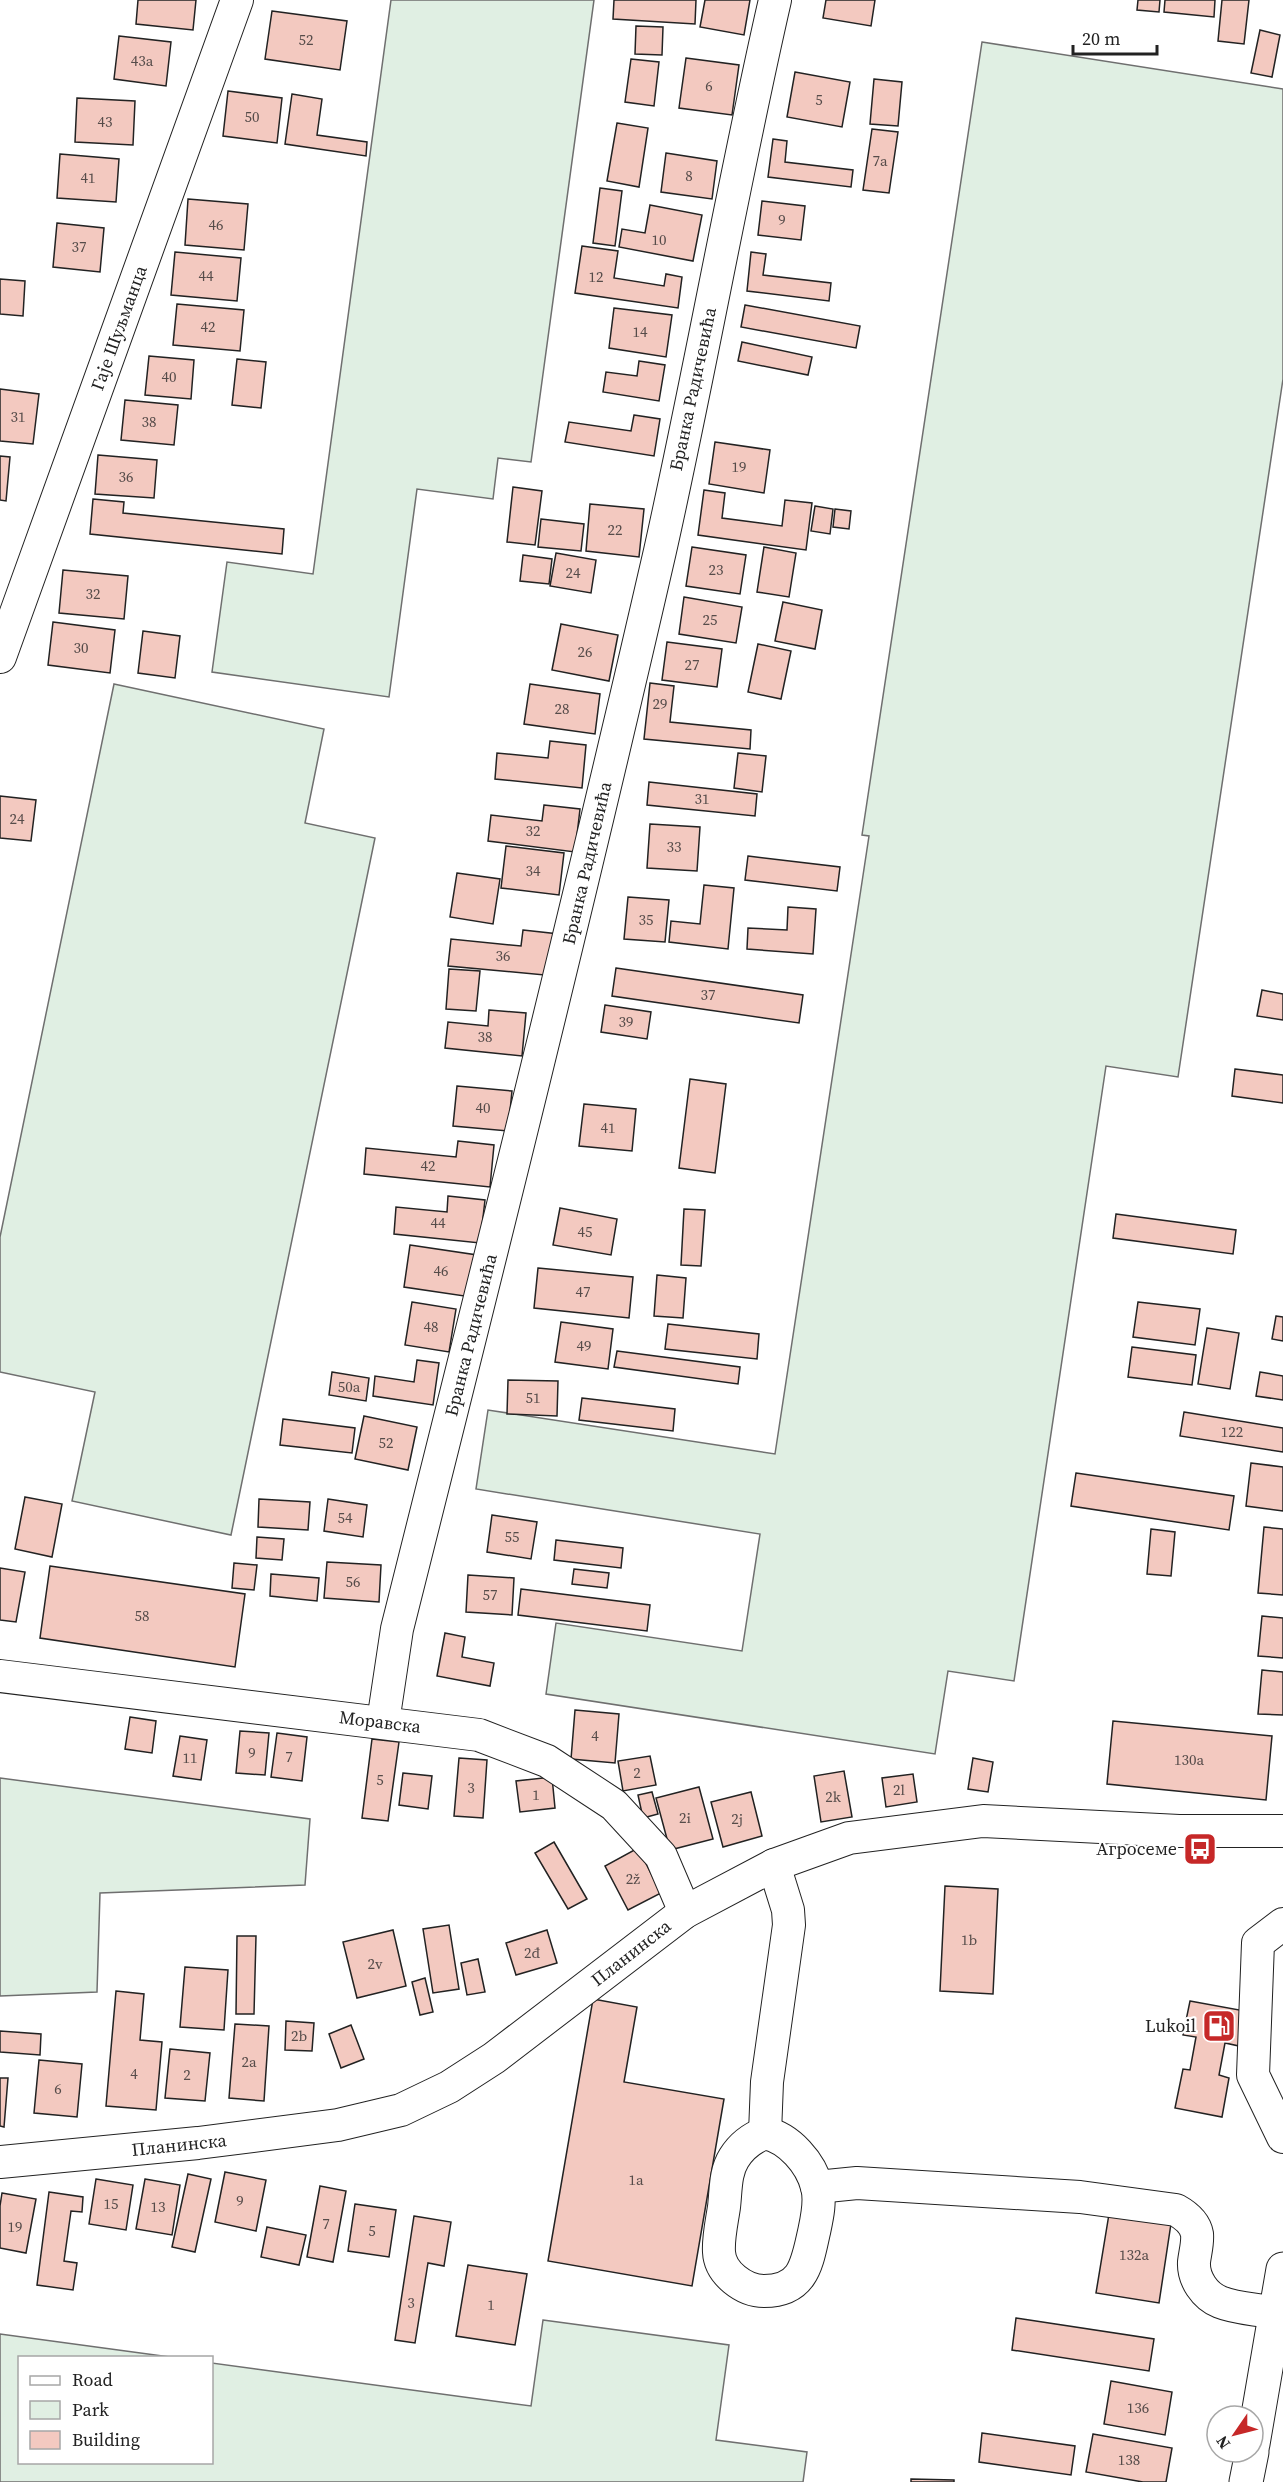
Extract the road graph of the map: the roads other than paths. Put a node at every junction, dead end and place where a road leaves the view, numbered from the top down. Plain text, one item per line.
1 (237, 0) edge
2 (775, 0) edge
3 (0, 657) edge
4 (0, 1676) edge
5 (383, 1722) junction
6 (1283, 1831) edge
7 (774, 1865) junction
8 (685, 1912) junction
9 (1283, 1924) edge
10 (765, 2133) junction
11 (1283, 2137) edge
12 (0, 2163) edge
13 (818, 2187) junction
14 (1283, 2269) edge
15 (1275, 2313) junction
16 (1260, 2404) edge
17 (1250, 2464) edge
18 (1246, 2482) edge

1 - 3 street, Гаје Шуљманца
2 - 5 street, Бранка Радичевића
4 - 5 street, Моравска
5 - 8 street, Моравска
6 - 7 street, Планинска
7 - 8 street, Планинска
7 - 10 street
8 - 12 street, Планинска
9 - 11 street
10 - 13 street
10 - 13 street
13 - 15 street
14 - 15 main road
15 - 16 main road
17 - 18 main road

